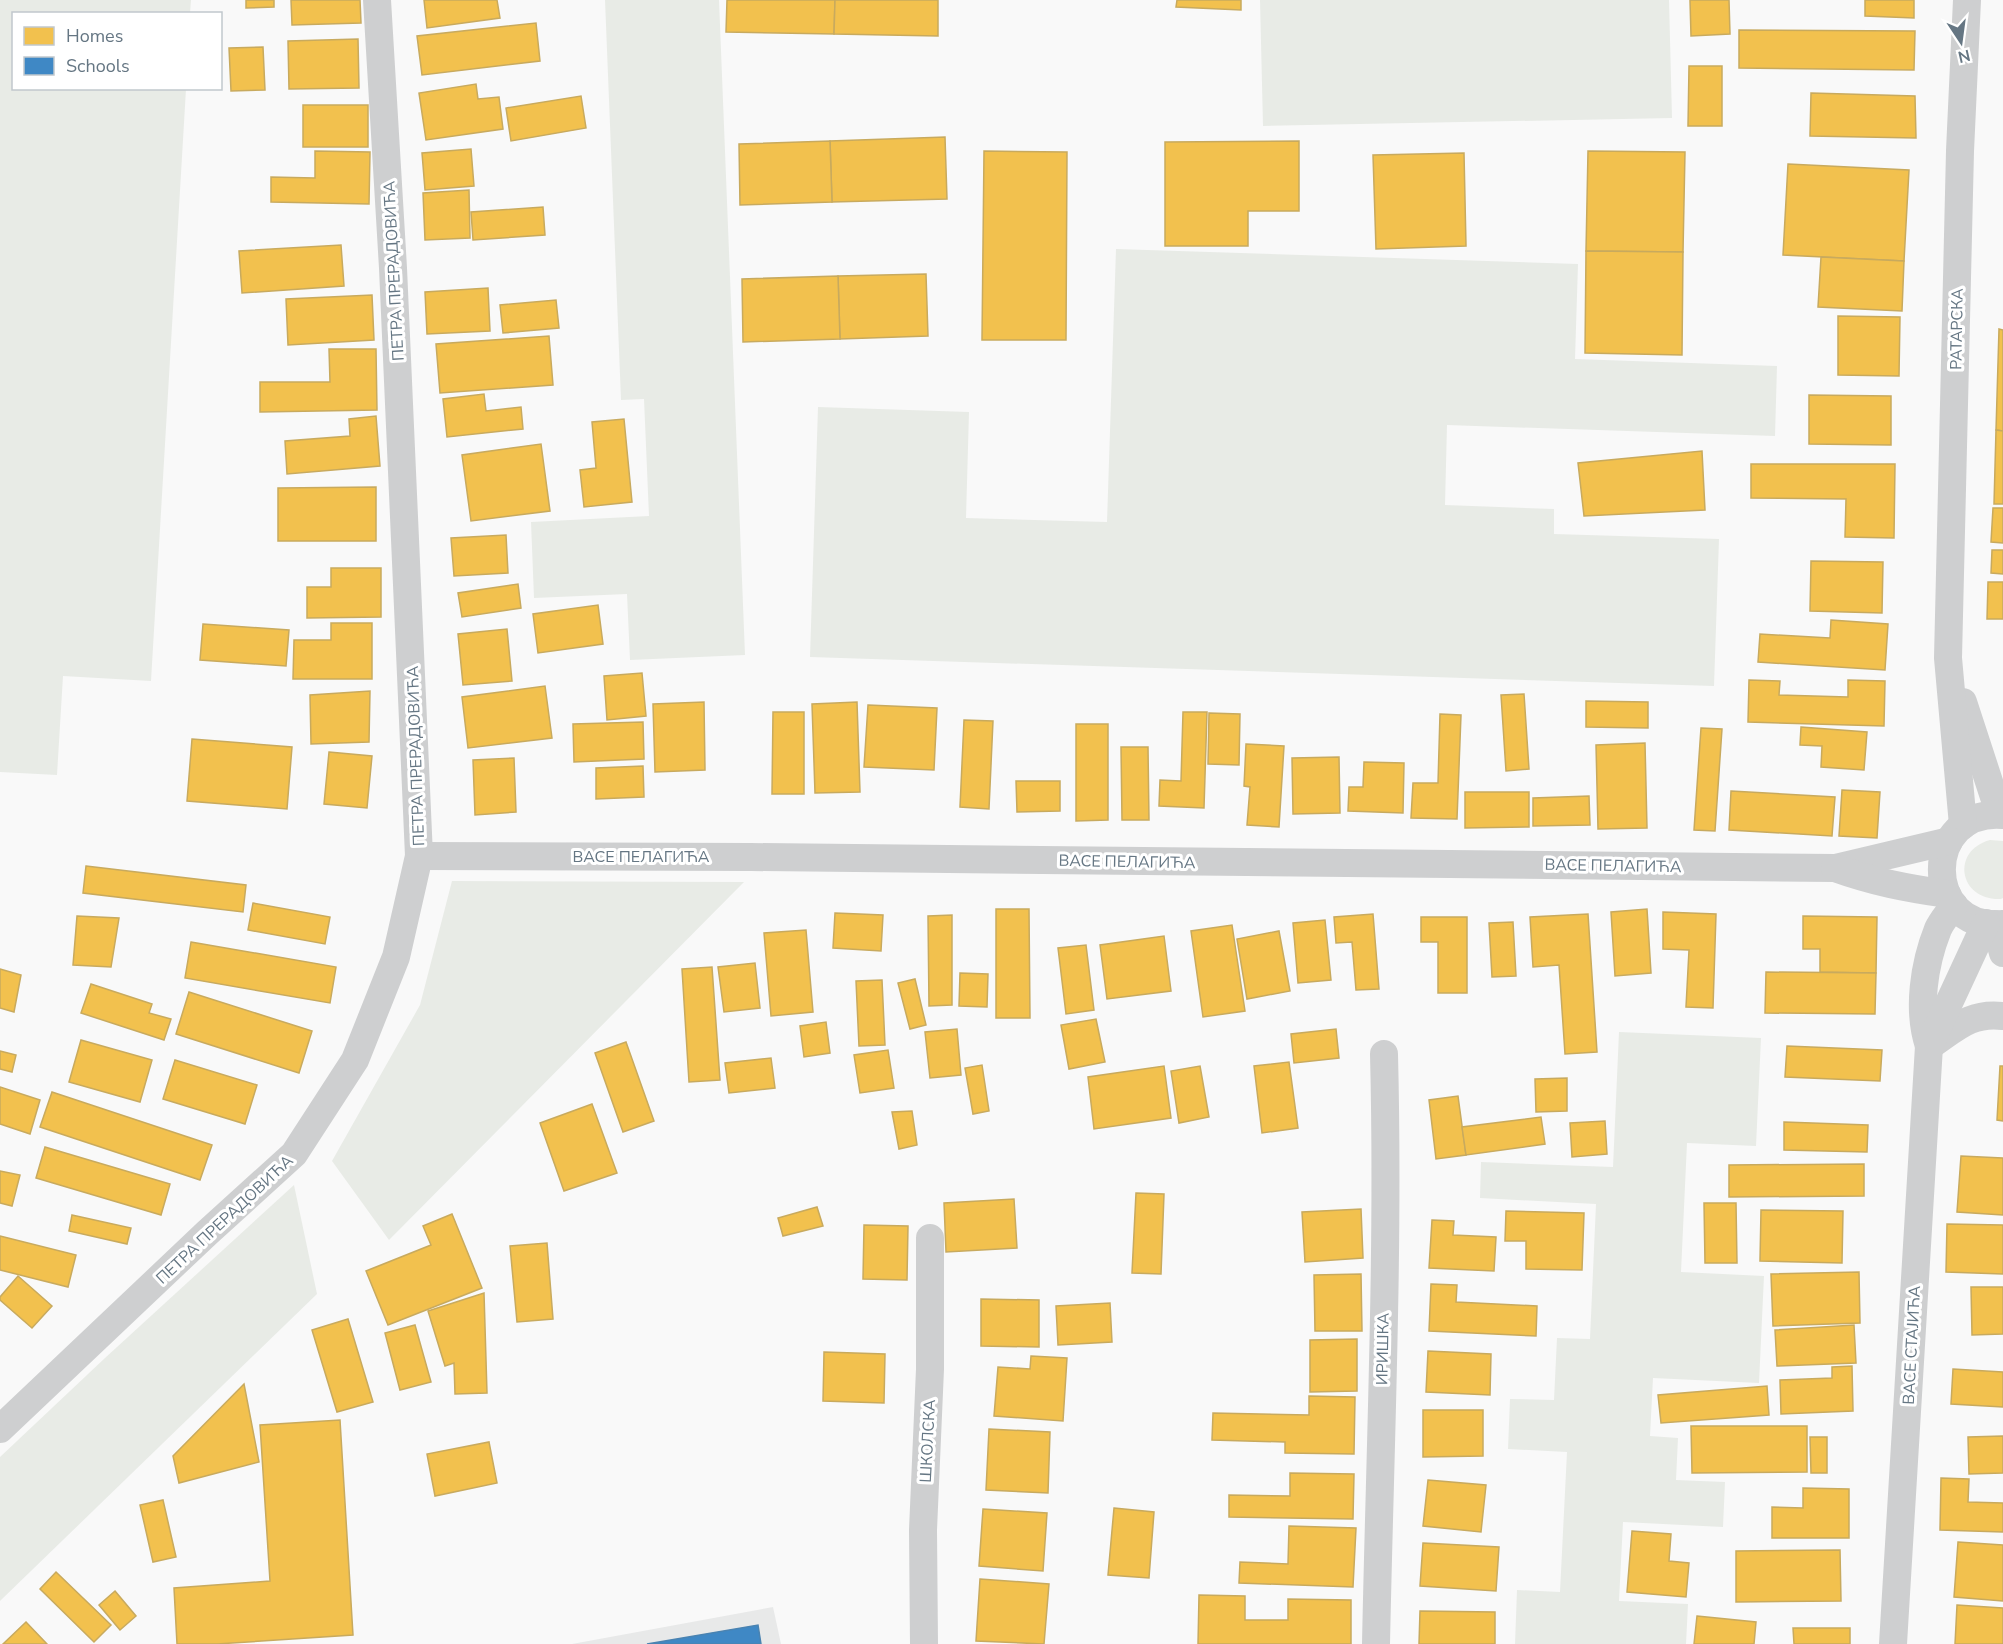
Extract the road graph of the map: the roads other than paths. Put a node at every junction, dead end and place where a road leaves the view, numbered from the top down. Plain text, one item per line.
1 (377, 0) edge
2 (1967, 0) edge
3 (1948, 658) junction
4 (2003, 807) edge
5 (2003, 815) edge
6 (1956, 833) junction
7 (419, 856) junction
8 (1835, 868) junction
9 (1951, 900) junction
10 (1995, 924) edge
11 (2003, 953) edge
12 (2003, 1016) edge
13 (1929, 1046) junction
14 (1384, 1054) dead end
15 (930, 1238) dead end
16 (0, 1429) edge
17 (924, 1644) edge
18 (1376, 1644) edge
19 (1893, 1644) edge

1 - 7 street, ПЕТРА ПРЕРАДОВИЋА
2 - 3 street, РАТАРСКА
3 - 4 street, РАТАРСКА
3 - 6 street, РАТАРСКА
5 - 6 street, ВАСЕ ПЕЛАГИЋА
6 - 8 street, ВАСЕ ПЕЛАГИЋА
6 - 9 street
7 - 8 street, ВАСЕ ПЕЛАГИЋА
7 - 16 street, ПЕТРА ПРЕРАДОВИЋА
8 - 9 street, ВАСЕ ПЕЛАГИЋА
9 - 10 street
9 - 13 street, ВАСЕ СТАЈИЋА
10 - 11 street
10 - 13 street, ВАСЕ СТАЈИЋА
12 - 13 street
13 - 19 street, ВАСЕ СТАЈИЋА
14 - 18 street, ИРИШКА
15 - 17 street, ШКОЛСКА

